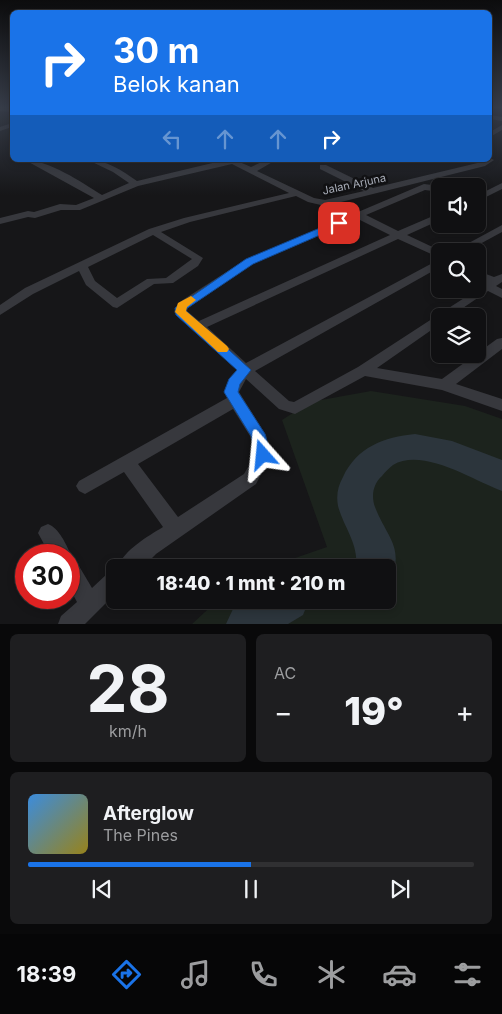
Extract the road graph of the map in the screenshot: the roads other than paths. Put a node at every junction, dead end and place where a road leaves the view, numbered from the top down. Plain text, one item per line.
1 (33, 162) edge
2 (97, 162) edge
3 (226, 162) edge
4 (232, 162) edge
5 (268, 162) edge
6 (481, 162) edge
7 (322, 167) dead end
8 (250, 171) junction
9 (134, 184) junction
10 (502, 186) edge
11 (431, 188) edge
12 (374, 192) junction
13 (298, 193) junction
14 (486, 193) edge
15 (101, 198) junction
16 (357, 216) junction
17 (431, 220) edge
18 (0, 221) edge
19 (502, 228) edge
20 (153, 231) junction
21 (399, 236) junction
22 (474, 243) edge
23 (431, 251) edge
24 (82, 265) junction
25 (431, 267) edge
26 (494, 282) edge
27 (502, 294) edge
28 (455, 308) edge
29 (0, 311) edge
30 (431, 324) edge
31 (198, 326) junction
32 (502, 342) edge
33 (245, 370) junction
34 (363, 370) junction
35 (444, 385) junction
36 (236, 400) junction
37 (502, 405) edge
38 (127, 463) junction
39 (85, 486) dead end
40 (176, 529) junction
41 (48, 533) dead end
42 (54, 544) edge
43 (137, 559) edge
44 (80, 587) edge
45 (106, 589) edge
46 (90, 604) junction
47 (69, 624) edge

1 - 15 street
2 - 9 street
3 - 9 street
4 - 8 street, Jalan Arjuna
5 - 8 street
6 - 12 street, Jalan Arjuna
7 - 12 street
8 - 13 street, Jalan Arjuna
9 - 15 street
10 - 14 street
11 - 16 street
12 - 13 street, Jalan Arjuna
13 - 20 street
15 - 18 street
16 - 21 street
16 - 31 street
17 - 21 street
19 - 22 street
20 - 24 street
20 - 24 street
21 - 23 street
21 - 31 street
24 - 29 street
25 - 33 street
26 - 27 street
26 - 28 street
30 - 34 street
31 - 33 street
32 - 35 street
33 - 34 street
33 - 36 street
34 - 35 street
35 - 37 street
36 - 38 street
36 - 40 street
38 - 39 street
38 - 40 street
40 - 43 street
41 - 42 street
44 - 46 street
45 - 46 street
46 - 47 street

